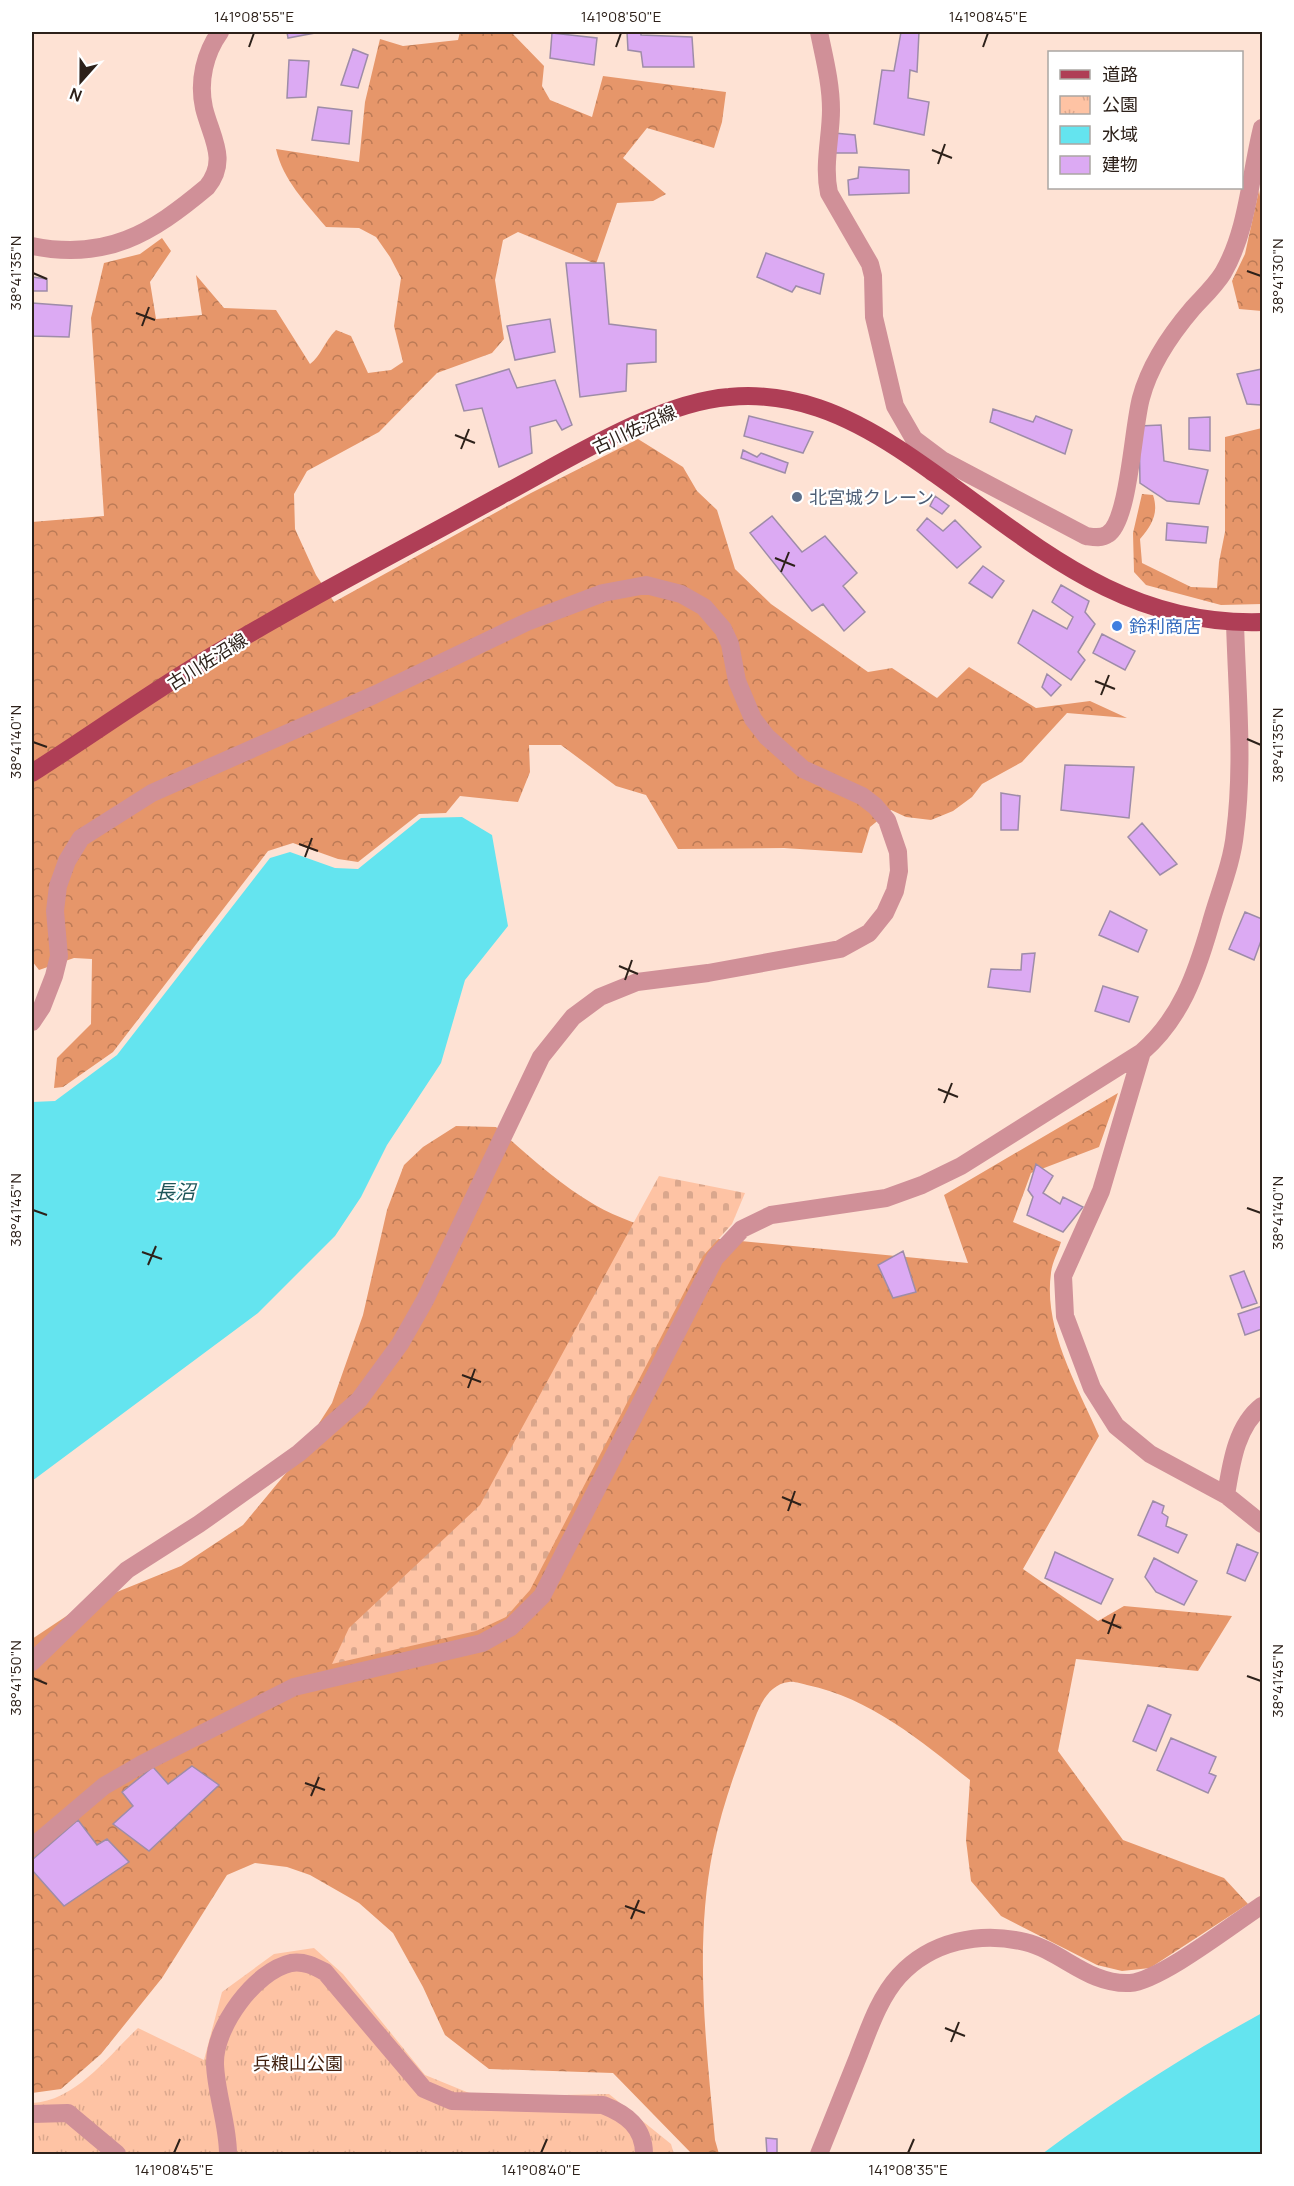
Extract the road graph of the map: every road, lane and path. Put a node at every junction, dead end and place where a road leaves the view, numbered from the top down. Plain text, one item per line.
1 (220, 32) edge
2 (819, 32) edge
3 (1263, 121) edge
4 (1262, 128) edge
5 (32, 246) edge
6 (937, 466) junction
7 (1263, 622) edge
8 (1235, 623) junction
9 (32, 773) edge
10 (32, 1022) edge
11 (1142, 1052) junction
12 (1263, 1406) edge
13 (1226, 1496) junction
14 (1263, 1524) edge
15 (32, 1662) edge
16 (32, 1847) edge
17 (1263, 1905) edge
18 (32, 2114) edge
19 (117, 2154) edge
20 (228, 2154) edge
21 (644, 2154) edge
22 (819, 2154) edge

1 - 5 street
2 - 6 street
3 - 4 street
4 - 6 street
6 - 8 main road, 古川佐沼線
6 - 9 main road, 古川佐沼線
7 - 8 main road, 古川佐沼線
8 - 11 street
10 - 15 street
11 - 13 street
11 - 16 street
12 - 13 street
13 - 14 street
17 - 22 street
18 - 19 street
20 - 21 street

